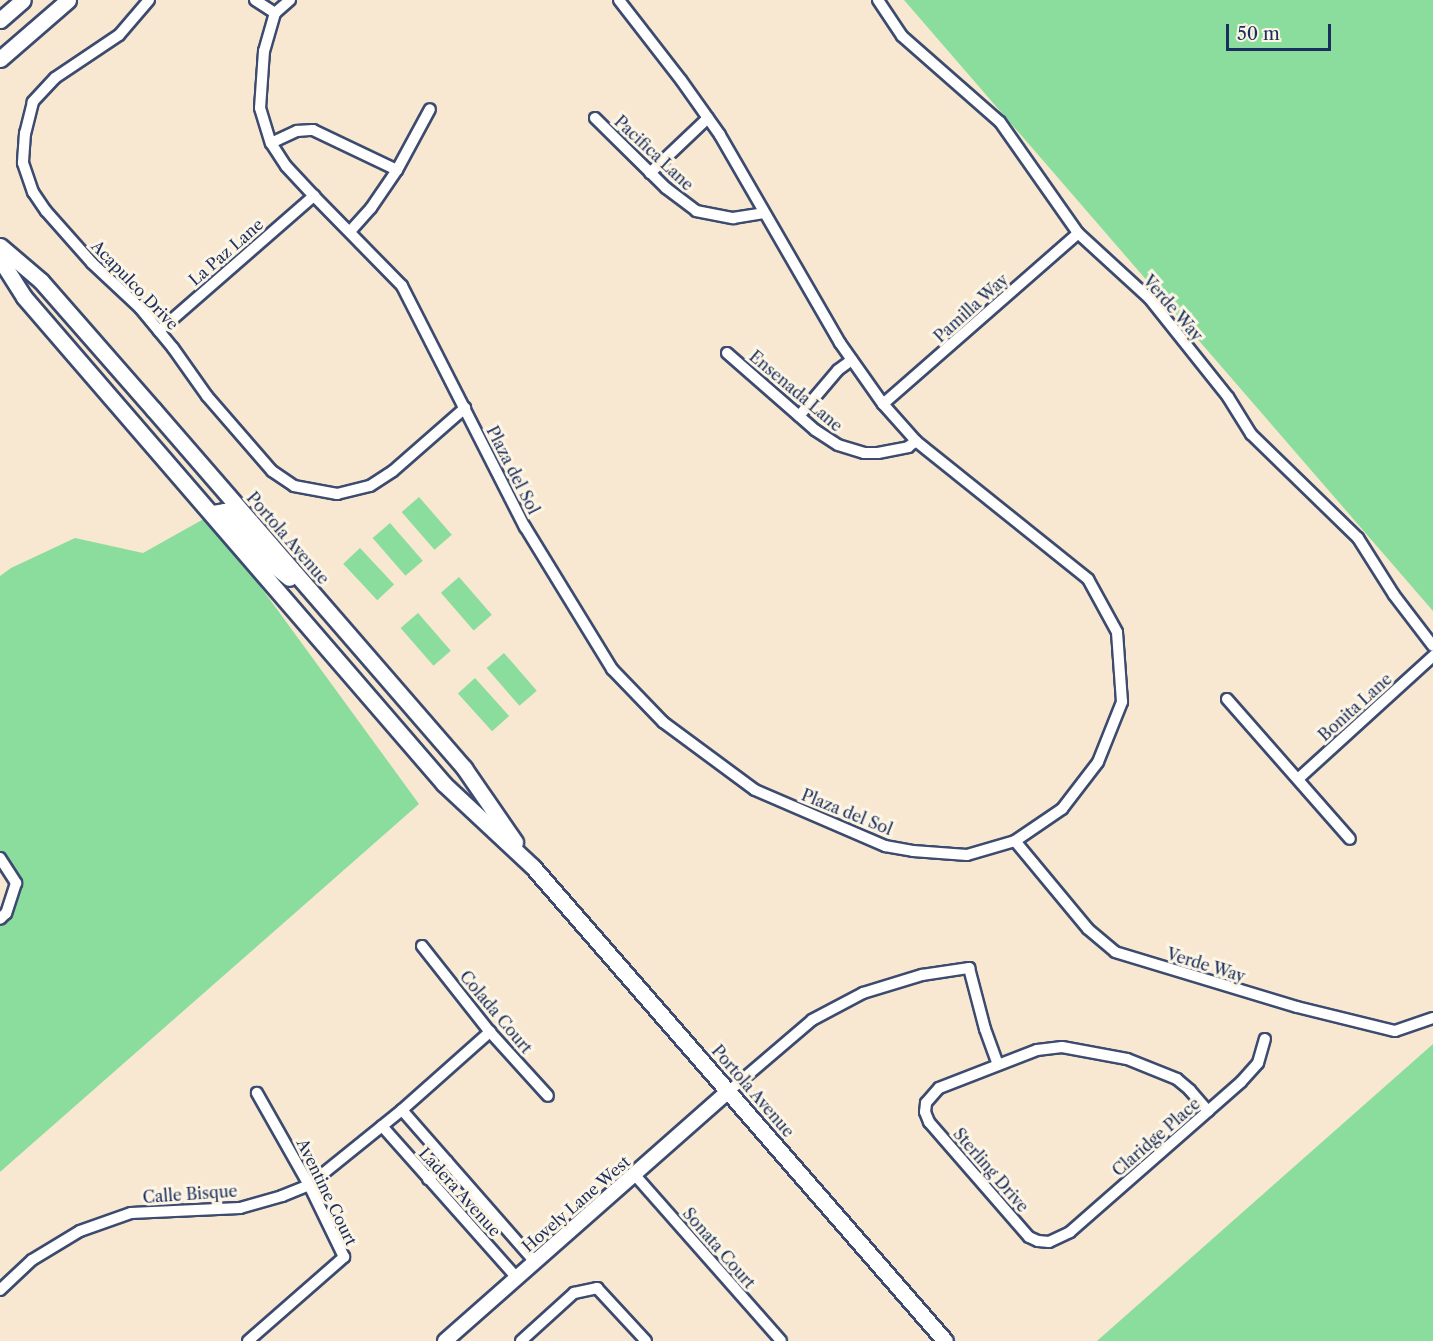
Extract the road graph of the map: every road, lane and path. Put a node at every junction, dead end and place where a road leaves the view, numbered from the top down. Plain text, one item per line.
1 (23, 0) edge
2 (68, 0) edge
3 (149, 0) edge
4 (255, 0) edge
5 (290, 0) edge
6 (619, 0) edge
7 (878, 0) edge
8 (275, 13) junction
9 (0, 20) edge
10 (0, 59) edge
11 (430, 109) dead end
12 (595, 118) dead end
13 (708, 118) junction
14 (271, 143) junction
15 (397, 170) junction
16 (651, 173) junction
17 (314, 196) junction
18 (764, 213) junction
19 (350, 231) junction
20 (1078, 233) junction
21 (0, 246) edge
22 (0, 259) edge
23 (159, 331) junction
24 (727, 352) dead end
25 (852, 360) junction
26 (883, 404) junction
27 (465, 408) junction
28 (799, 416) junction
29 (916, 441) junction
30 (213, 513) junction
31 (303, 584) junction
32 (1433, 646) edge
33 (1433, 656) edge
34 (1227, 699) dead end
35 (1298, 779) junction
36 (1350, 839) dead end
37 (1015, 841) junction
38 (0, 858) edge
39 (532, 866) junction
40 (0, 919) edge
41 (422, 946) dead end
42 (1433, 1018) edge
43 (490, 1032) junction
44 (1264, 1039) dead end
45 (998, 1065) junction
46 (729, 1091) junction
47 (257, 1093) dead end
48 (548, 1096) dead end
49 (402, 1110) junction
50 (1208, 1111) junction
51 (382, 1126) junction
52 (447, 1161) junction
53 (634, 1174) junction
54 (428, 1179) junction
55 (309, 1185) junction
56 (1049, 1242) joint
57 (535, 1262) junction
58 (517, 1278) junction
59 (0, 1290) edge
60 (248, 1341) edge
61 (445, 1341) edge
62 (521, 1341) edge
63 (646, 1341) edge
64 (781, 1341) edge
65 (945, 1341) edge

1 - 9 main road
2 - 10 main road
3 - 23 street, Acapulco Drive
4 - 8 street
5 - 8 street
6 - 13 street, Plaza del Sol
7 - 20 street, Verde Way
8 - 14 street, Plaza del Sol
11 - 15 street
12 - 16 street, Pacifica Lane
13 - 16 street
13 - 18 street, Plaza del Sol
14 - 15 street
14 - 17 street, Plaza del Sol
15 - 19 street
16 - 18 street, Pacifica Lane
17 - 19 street, Plaza del Sol
17 - 23 street, La Paz Lane
18 - 25 street, Plaza del Sol
19 - 27 street, Plaza del Sol
20 - 26 street, Pamilla Way
20 - 32 street, Verde Way
21 - 31 main road, Portola Avenue
22 - 30 main road, Portola Avenue
23 - 27 street, Acapulco Drive
24 - 28 street, Ensenada Lane
25 - 26 street, Plaza del Sol
25 - 28 street
26 - 29 street, Plaza del Sol
27 - 37 street, Plaza del Sol
28 - 29 street, Ensenada Lane
29 - 37 street, Plaza del Sol
30 - 31 main road
30 - 39 main road, Portola Avenue
31 - 39 main road, Portola Avenue
33 - 35 street, Bonita Lane
34 - 35 street
35 - 36 street
37 - 42 street, Verde Way
38 - 40 street
39 - 46 main road, Portola Avenue
41 - 43 street, Colada Court
43 - 48 street, Colada Court
43 - 49 street, Calle Bisque
44 - 50 street, Claridge Place
45 - 46 street
45 - 50 street
45 - 56 street, Sterling Drive
46 - 53 street, Hovely Lane West
46 - 65 main road, Portola Avenue
47 - 55 street, Aventine Court
49 - 51 street, Calle Bisque
49 - 52 street, Ladera Avenue
50 - 56 street, Claridge Place
51 - 54 street, Ladera Avenue
51 - 55 street, Calle Bisque
52 - 54 street
52 - 57 street, Ladera Avenue
53 - 57 street, Hovely Lane West
53 - 64 street, Sonata Court
54 - 58 street, Ladera Avenue
55 - 59 street, Calle Bisque
55 - 60 street, Aventine Court
57 - 58 street, Hovely Lane West
58 - 61 street, Hovely Lane West
62 - 63 street

